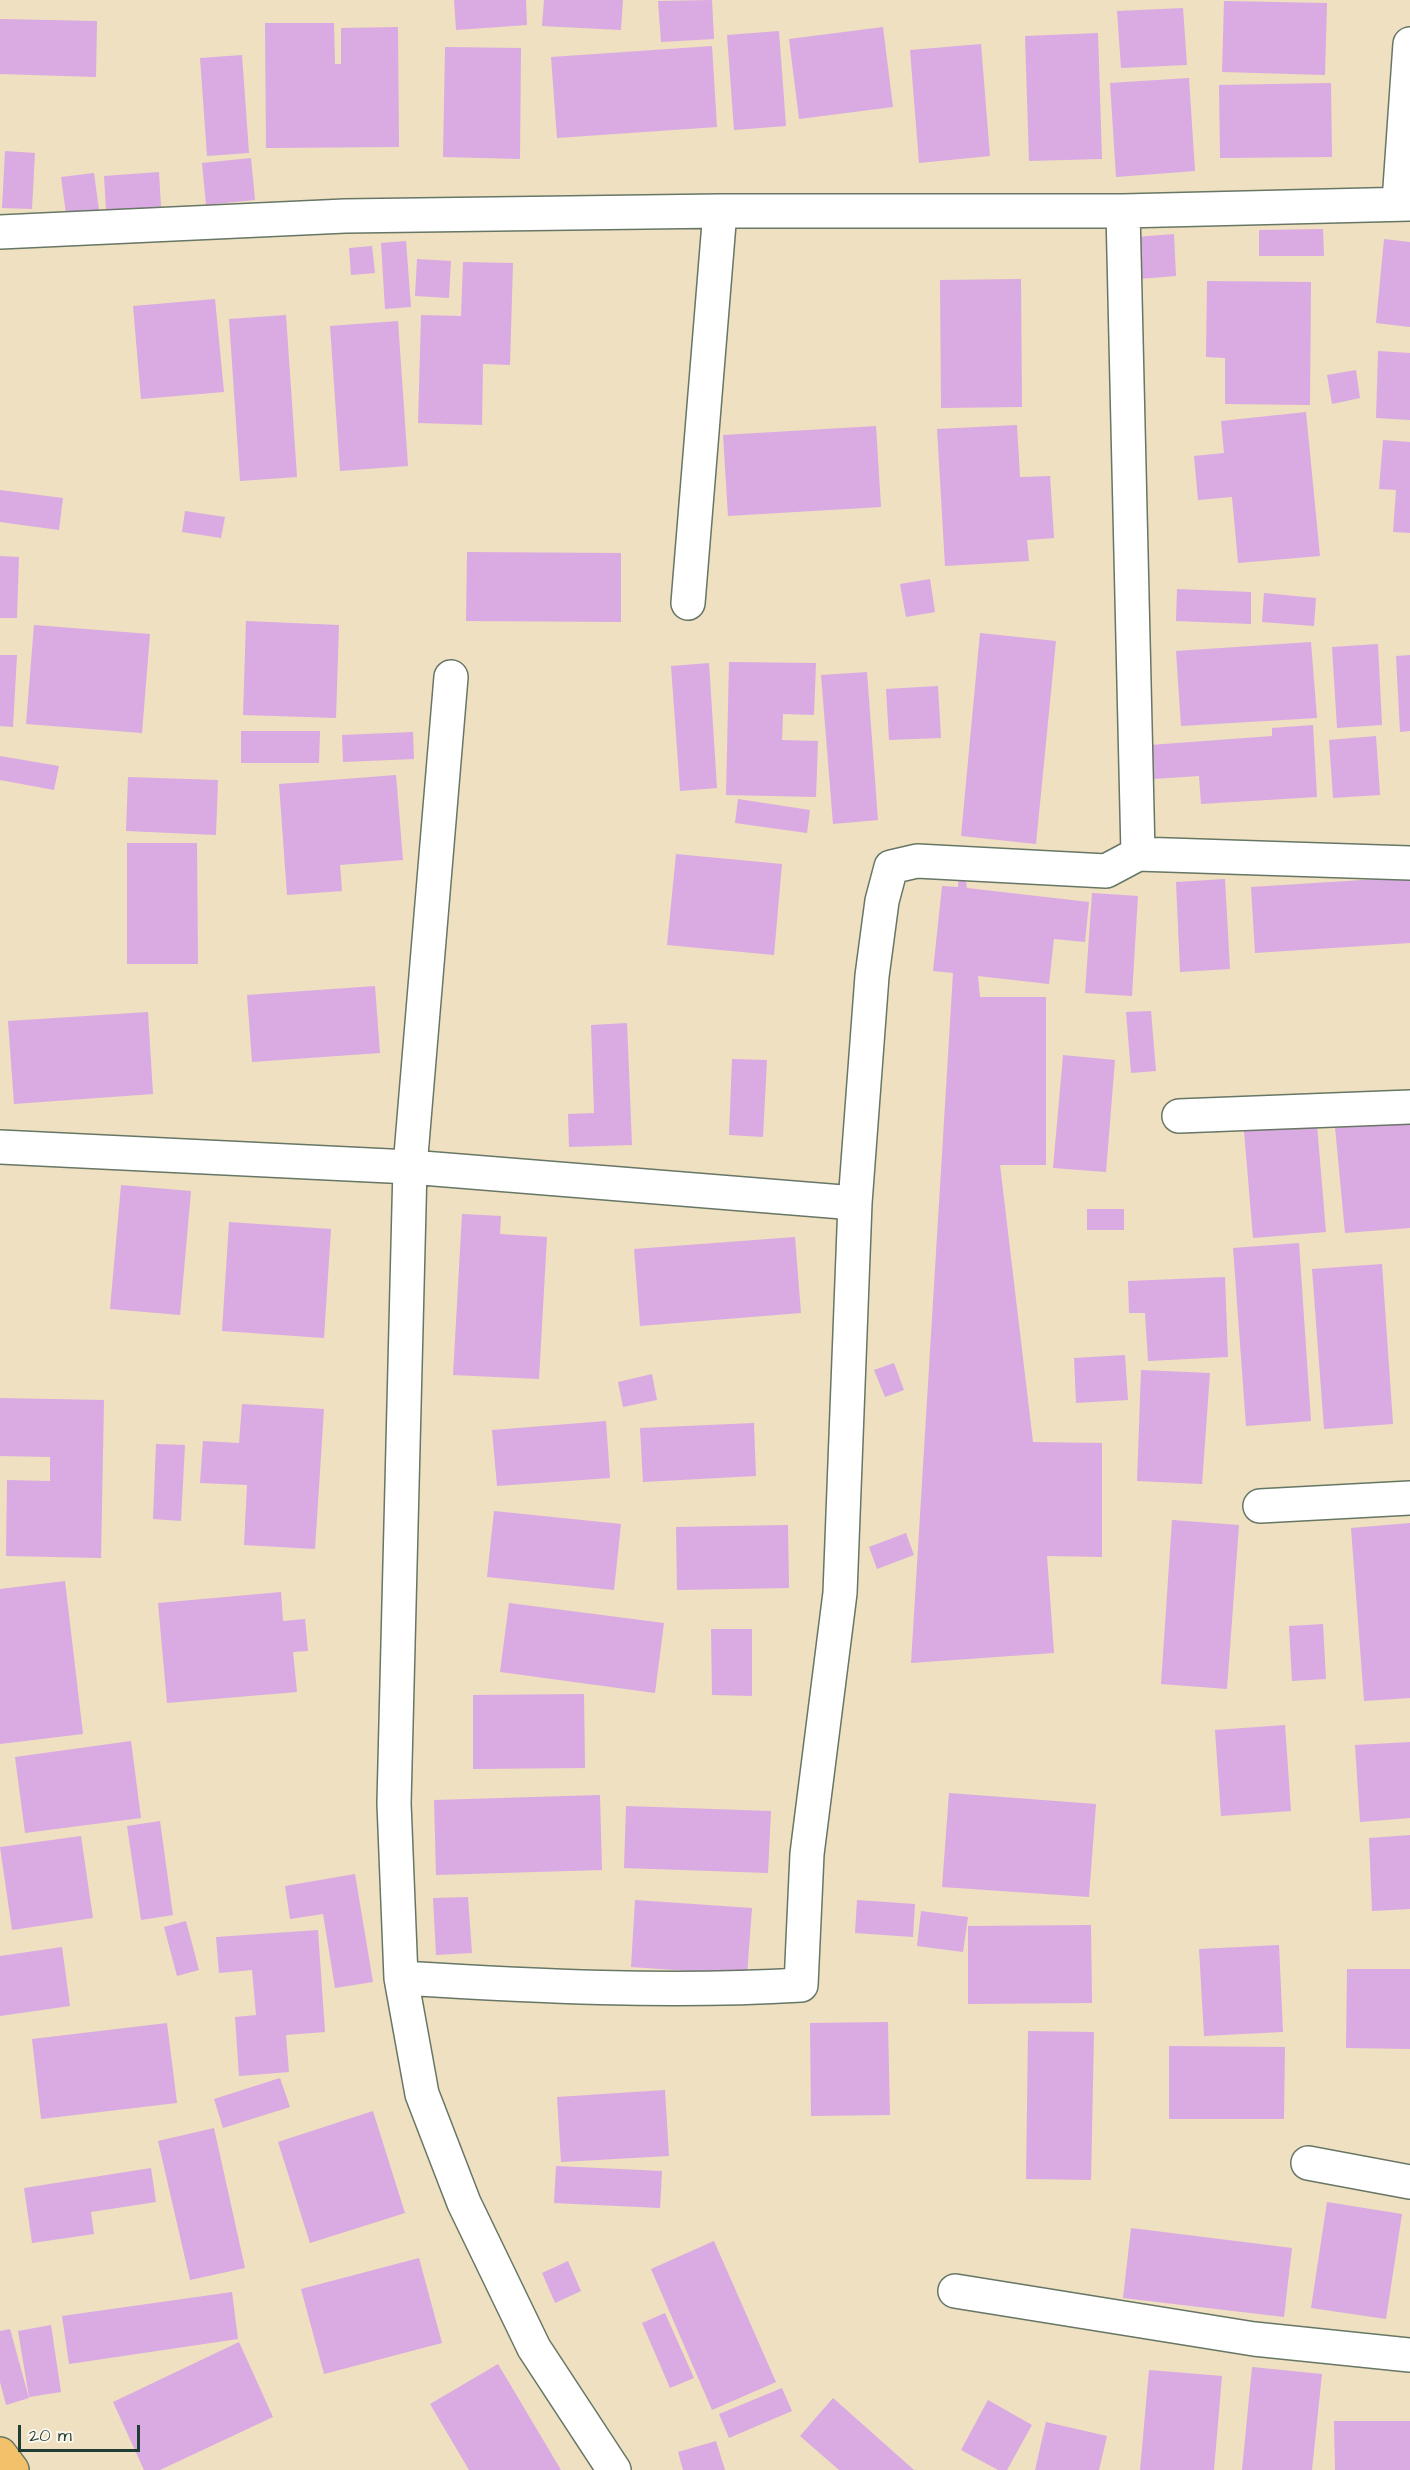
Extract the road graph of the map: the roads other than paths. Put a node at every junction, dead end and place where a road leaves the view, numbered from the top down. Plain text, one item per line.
1 (1410, 44) edge
2 (1404, 203) edge
3 (720, 211) junction
4 (1123, 211) junction
5 (0, 232) edge
6 (688, 603) dead end
7 (451, 676) dead end
8 (1138, 854) junction
9 (1410, 863) edge
10 (1410, 1107) edge
11 (1179, 1116) dead end
12 (0, 1147) edge
13 (410, 1167) junction
14 (855, 1203) junction
15 (1410, 1498) edge
16 (1260, 1506) dead end
17 (400, 1978) junction
18 (1308, 2163) dead end
19 (1410, 2182) edge
20 (955, 2291) dead end
21 (1410, 2355) edge
22 (0, 2454) edge
23 (12, 2470) edge
24 (615, 2470) edge

1 - 2 street
2 - 4 street
3 - 4 street
3 - 5 street
3 - 6 street
4 - 8 street
7 - 13 street
8 - 9 street
8 - 14 street
10 - 11 street
12 - 13 street
13 - 14 street
13 - 17 street
14 - 17 street
15 - 16 street
17 - 24 street
18 - 19 street
20 - 21 street
22 - 23 main road

